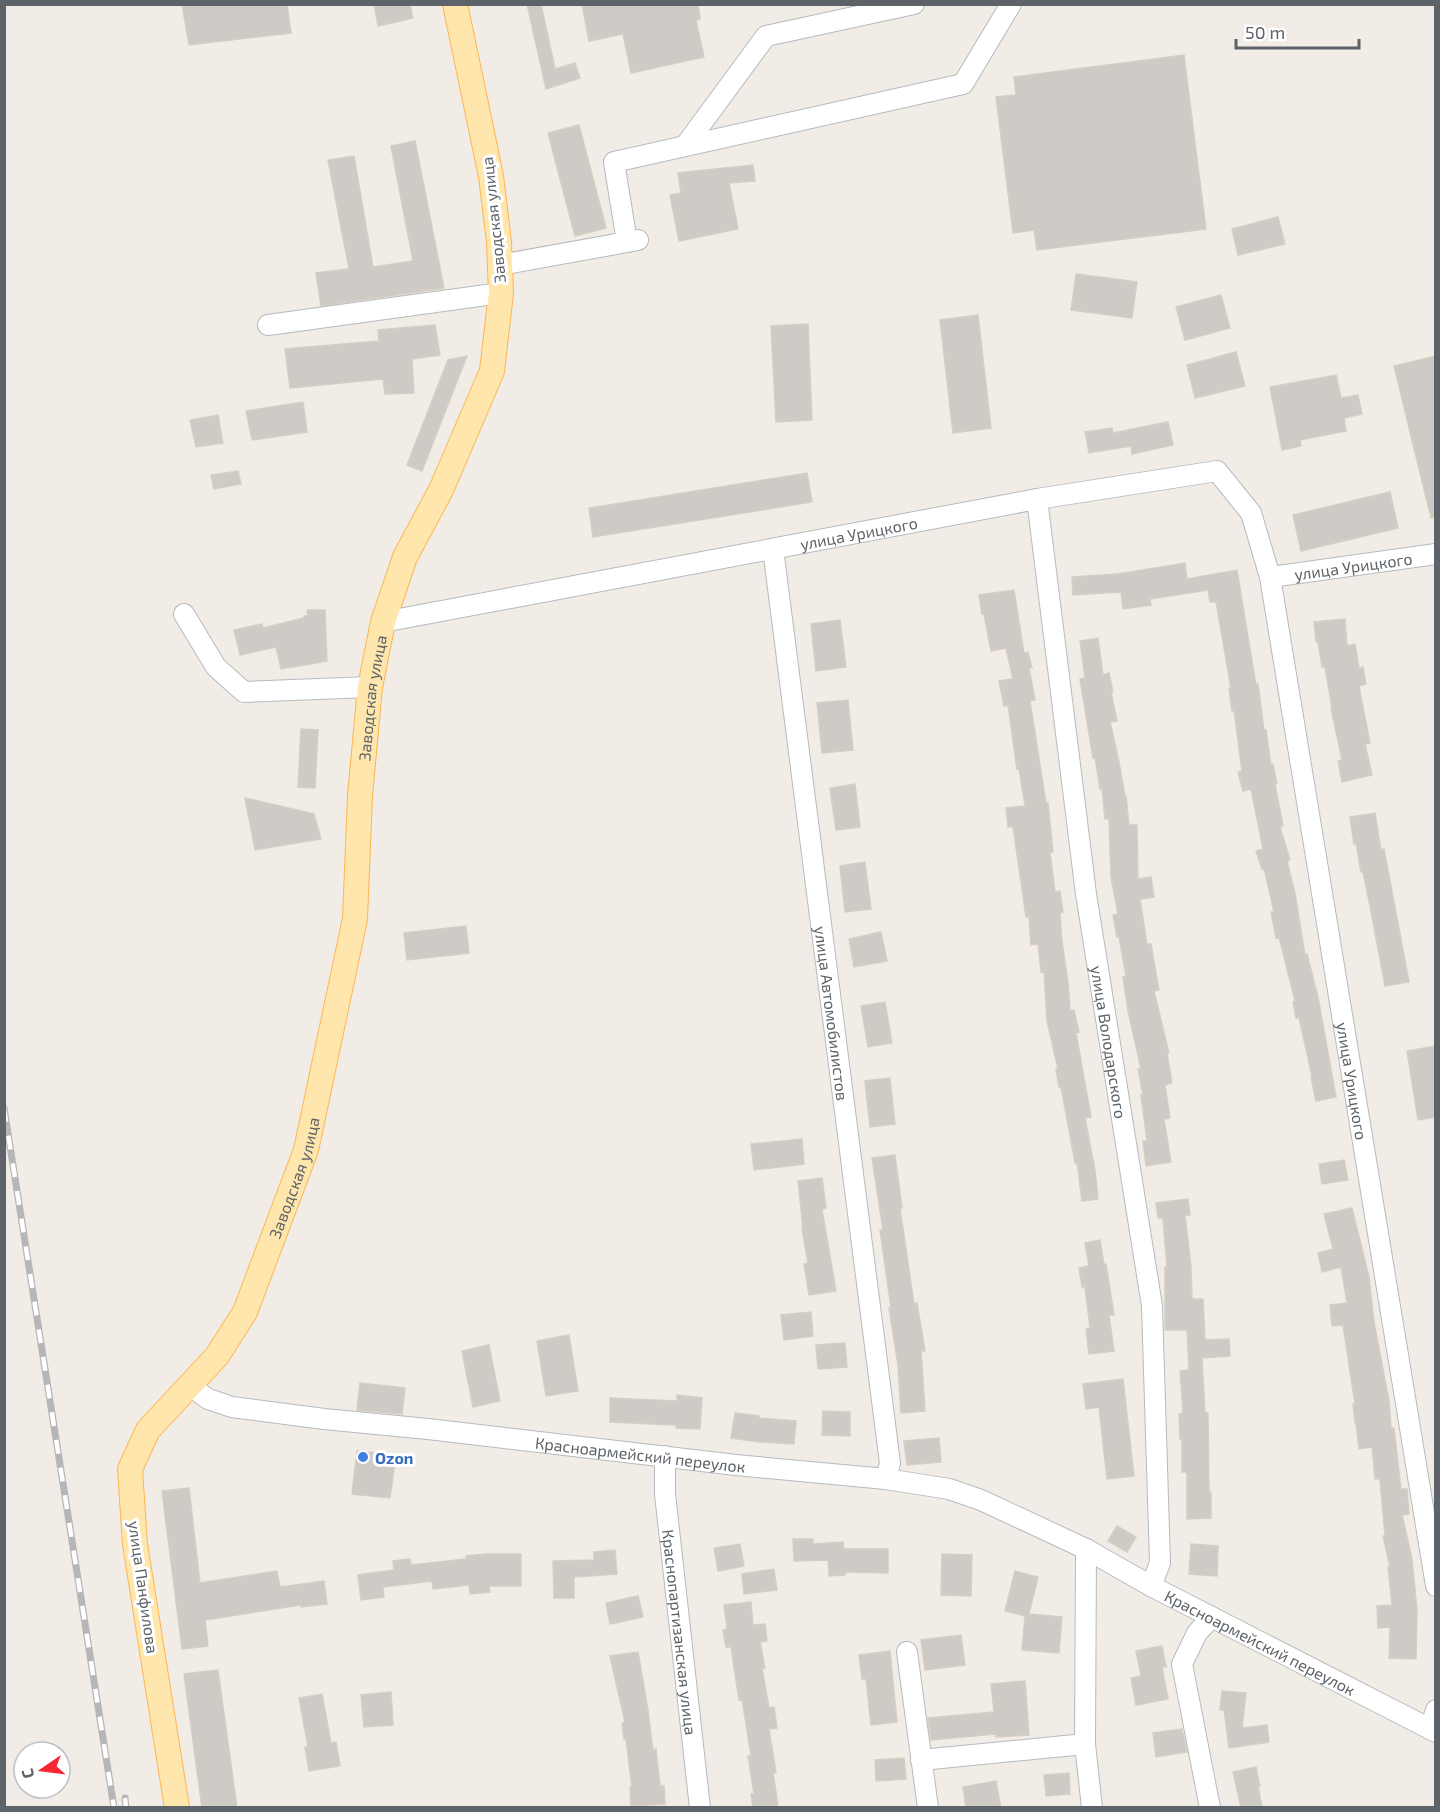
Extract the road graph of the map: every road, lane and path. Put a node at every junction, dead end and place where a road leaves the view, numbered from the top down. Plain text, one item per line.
1 (455, 4) edge
2 (914, 4) edge
3 (1011, 4) edge
4 (685, 146) junction
5 (500, 265) junction
6 (501, 293) junction
7 (268, 325) dead end
8 (1036, 499) junction
9 (773, 549) junction
10 (1436, 554) edge
11 (1270, 577) junction
12 (184, 614) dead end
13 (383, 622) junction
14 (370, 687) junction
15 (189, 1385) junction
16 (665, 1456) junction
17 (886, 1479) junction
18 (1086, 1550) junction
19 (1151, 1586) junction
20 (1436, 1586) edge
21 (1212, 1617) junction
22 (907, 1652) dead end
23 (1436, 1710) edge
24 (1433, 1731) edge
25 (1085, 1744) junction
26 (921, 1760) junction
27 (177, 1808) edge
28 (700, 1808) edge
29 (928, 1808) edge
30 (1092, 1808) edge
31 (1210, 1808) edge

1 - 5 main road, Заводская улица
2 - 4 street
3 - 4 street
4 - 5 street
5 - 6 main road, Заводская улица
6 - 7 street
6 - 13 main road, Заводская улица
8 - 9 street, улица Урицкого
8 - 11 street, улица Урицкого
8 - 19 street, улица Володарского
9 - 13 street, улица Урицкого
9 - 17 street, улица Автомобилистов
10 - 11 street, улица Урицкого
11 - 20 street, улица Урицкого
12 - 14 street
13 - 14 main road, Заводская улица
14 - 15 main road, Заводская улица
15 - 16 street, Красноармейский переулок
15 - 27 main road, улица Панфилова
16 - 17 street, Красноармейский переулок
16 - 28 street, Краснопартизанская улица
17 - 18 street, Красноармейский переулок
18 - 19 street, Красноармейский переулок
18 - 25 street
19 - 21 street, Красноармейский переулок
21 - 24 street, Красноармейский переулок
21 - 31 street
22 - 26 street
23 - 24 street
25 - 26 street
25 - 30 street
26 - 29 street

